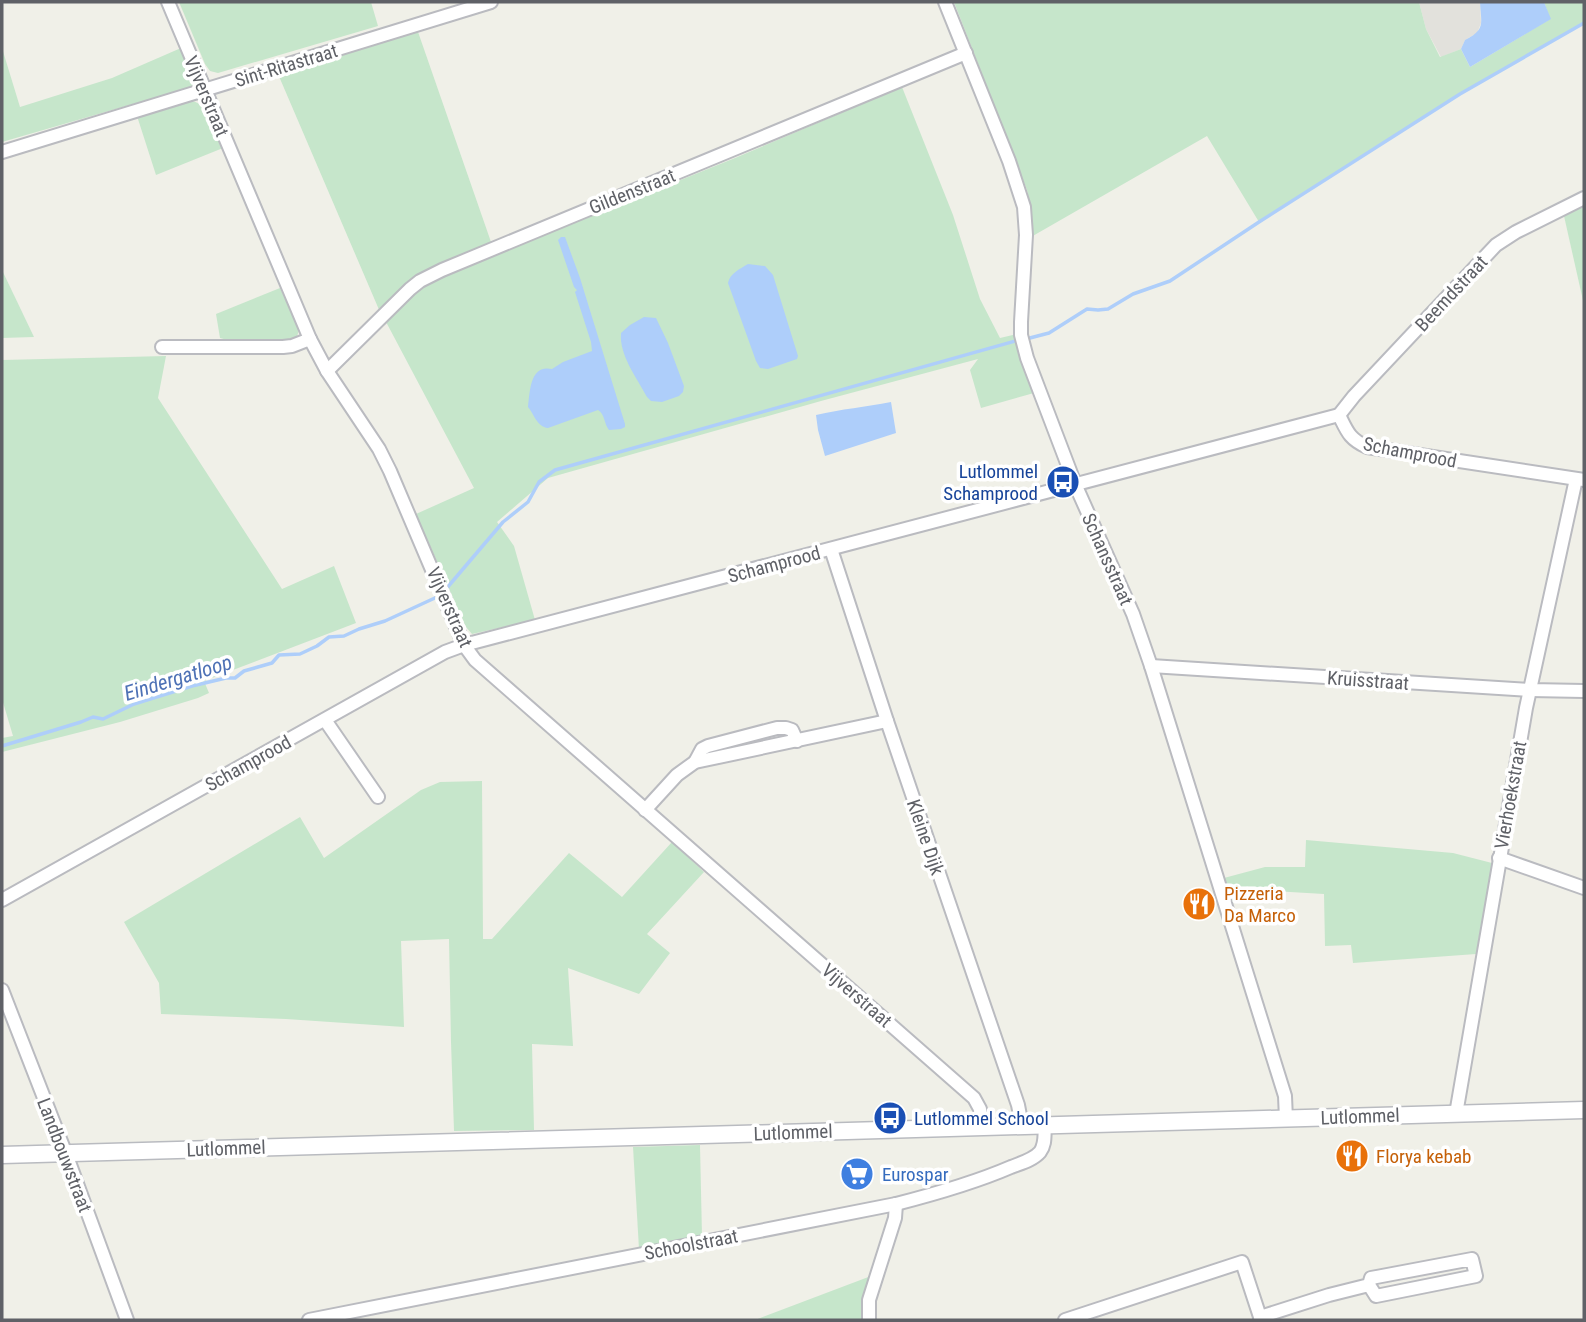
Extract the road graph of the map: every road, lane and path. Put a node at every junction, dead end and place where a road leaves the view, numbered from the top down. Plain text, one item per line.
1 (167, 2) edge
2 (491, 2) edge
3 (945, 2) edge
4 (966, 53) junction
5 (204, 90) junction
6 (2, 152) edge
7 (1584, 198) edge
8 (310, 340) junction
9 (162, 347) dead end
10 (327, 372) junction
11 (1339, 415) junction
12 (1580, 480) edge
13 (1075, 484) junction
14 (831, 549) junction
15 (464, 645) junction
16 (1151, 666) junction
17 (1530, 691) junction
18 (1584, 691) edge
19 (325, 720) junction
20 (887, 722) junction
21 (378, 797) dead end
22 (645, 810) junction
23 (1499, 858) junction
24 (1584, 888) edge
25 (2, 900) edge
26 (2, 990) edge
27 (1584, 1110) edge
28 (1456, 1114) junction
29 (1286, 1119) junction
30 (1045, 1125) junction
31 (1022, 1126) junction
32 (981, 1127) junction
33 (64, 1153) junction
34 (2, 1154) edge
35 (896, 1203) junction
36 (1369, 1285) junction
37 (1261, 1319) edge
38 (127, 1320) edge
39 (309, 1320) edge
40 (869, 1320) edge
41 (1065, 1320) edge

1 - 5 street, Vijverstraat
2 - 5 street, Sint-Ritastraat
3 - 4 street, Schansstraat
4 - 10 street, Gildenstraat
4 - 13 street, Schansstraat
5 - 6 street, Sint-Ritastraat
5 - 8 street, Vijverstraat
7 - 11 street, Beemdstraat
8 - 9 street
8 - 10 street, Vijverstraat
10 - 15 street, Vijverstraat
11 - 12 street, Schamprood
11 - 13 street, Schamprood
12 - 17 street, Vierhoekstraat
13 - 14 street, Schamprood
13 - 16 street, Schansstraat
14 - 15 street, Schamprood
14 - 20 street, Kleine Dijk
15 - 19 street, Schamprood
15 - 22 street, Vijverstraat
16 - 17 street, Kruisstraat
16 - 29 street, Schansstraat
17 - 18 street, Kruisstraat
17 - 23 street, Vierhoekstraat
19 - 21 street
19 - 25 street, Schamprood
20 - 22 street
20 - 31 street, Kleine Dijk
22 - 32 street, Vijverstraat
23 - 24 street
23 - 28 street, Vierhoekstraat
26 - 33 street, Landbouwstraat
27 - 28 main road, Lutlommel
28 - 29 main road, Lutlommel
29 - 30 main road, Lutlommel
30 - 31 main road, Lutlommel
30 - 35 street, Schoolstraat
31 - 32 main road, Lutlommel
32 - 33 main road, Lutlommel
33 - 34 main road, Lutlommel
33 - 38 street, Landbouwstraat
35 - 39 street, Schoolstraat
35 - 40 street
36 - 36 street
36 - 37 street
37 - 41 street

